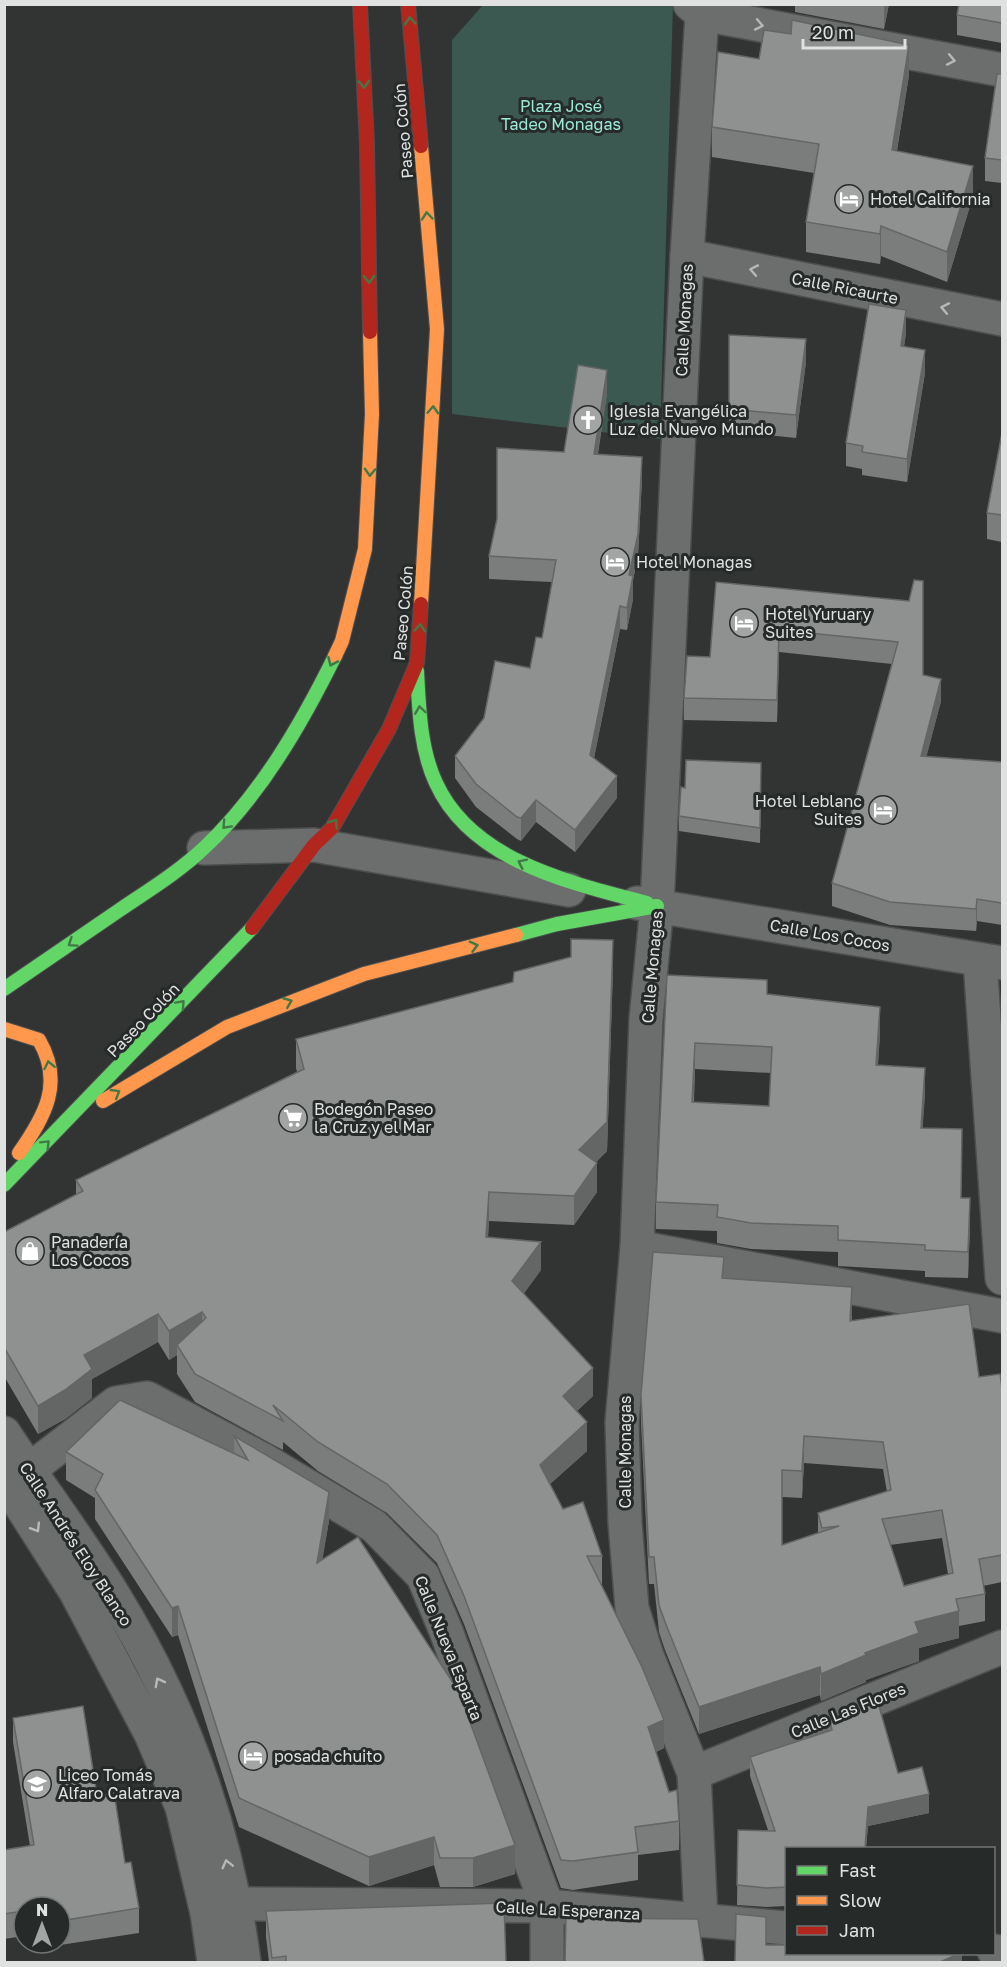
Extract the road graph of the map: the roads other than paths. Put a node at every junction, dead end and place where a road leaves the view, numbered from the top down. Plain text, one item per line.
1 (360, 4) edge
2 (408, 4) edge
3 (700, 8) edge
4 (1002, 70) edge
5 (687, 256) junction
6 (1002, 319) edge
7 (417, 663) junction
8 (314, 845) junction
9 (204, 848) junction
10 (657, 906) junction
11 (991, 962) edge
12 (4, 989) edge
13 (4, 1029) edge
14 (66, 1123) junction
15 (4, 1174) edge
16 (4, 1185) edge
17 (637, 1247) junction
18 (1002, 1278) edge
19 (1002, 1316) edge
20 (4, 1433) edge
21 (17, 1474) edge
22 (1002, 1647) edge
23 (694, 1773) junction
24 (547, 1906) junction
25 (222, 1909) junction
26 (701, 1919) junction
27 (785, 1928) edge
28 (214, 1962) edge
29 (244, 1962) edge
30 (547, 1962) edge

1 -> 9 street
7 -> 2 street, Paseo Colón
3 -> 4 street
3 - 5 street, Calle Monagas
6 -> 5 street, Calle Ricaurte
5 - 10 street, Calle Monagas
8 -> 7 street, Paseo Colón
10 -> 7 street
8 - 9 street, Calle Los Cocos
8 - 10 street, Calle Los Cocos
14 -> 8 street, Paseo Colón
9 -> 12 street
10 - 11 street, Calle Los Cocos
14 -> 10 street
10 - 17 street, Calle Monagas
11 - 18 street
15 -> 13 street
16 -> 14 street, Paseo Colón
17 - 19 street
17 - 23 street, Calle Monagas
20 - 21 street, Calle Andrés Eloy Blanco
21 - 24 street, Calle Nueva Esparta
21 - 25 street, Calle Andrés Eloy Blanco
22 - 23 street, Calle Las Flores
23 - 26 street, Calle Monagas
24 - 25 street, Calle La Esperanza
24 - 26 street, Calle La Esperanza
24 - 30 street, Calle Nueva Esparta
25 - 28 street, Calle Andrés Eloy Blanco
25 - 29 street, Calle Andrés Eloy Blanco
26 - 27 street, Calle La Esperanza

